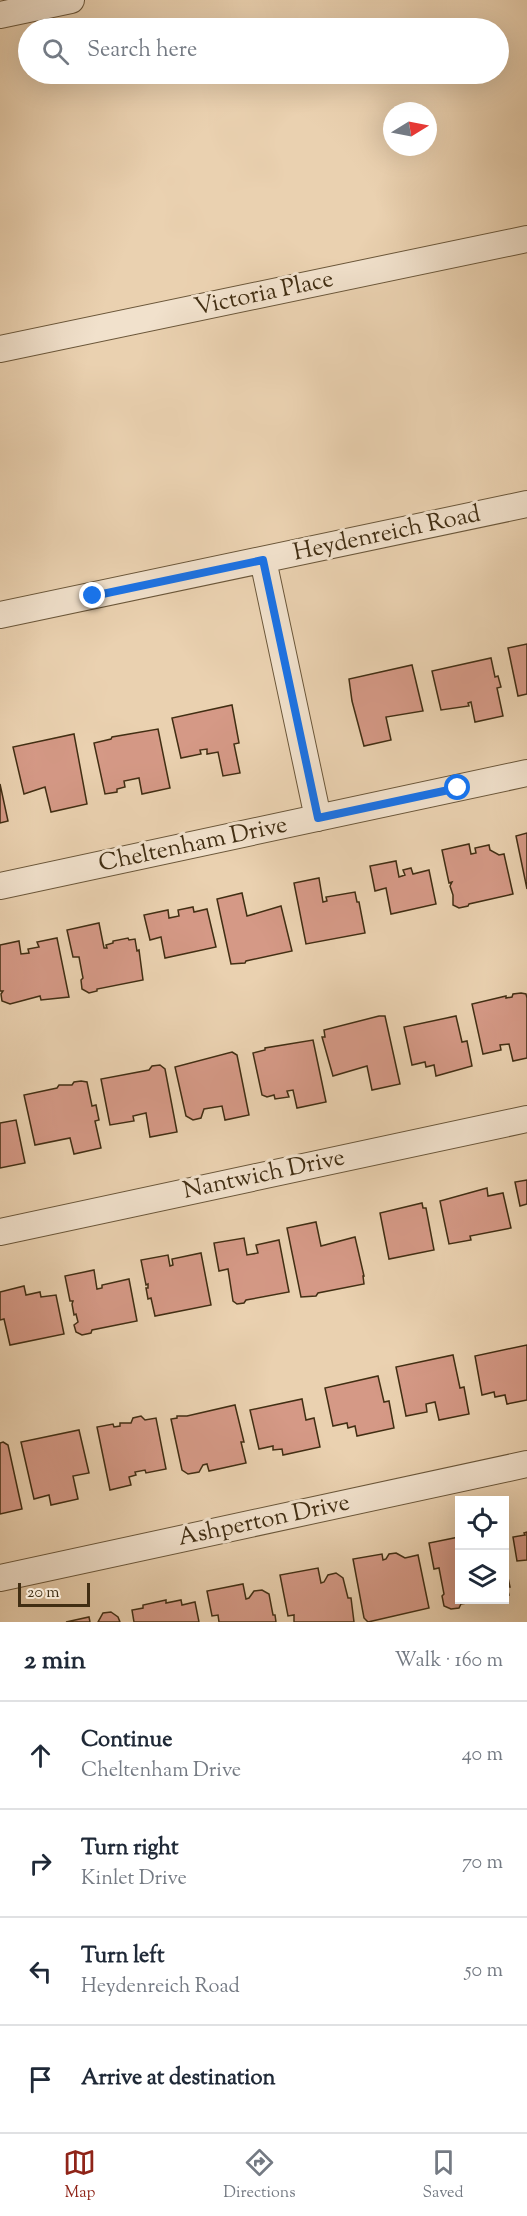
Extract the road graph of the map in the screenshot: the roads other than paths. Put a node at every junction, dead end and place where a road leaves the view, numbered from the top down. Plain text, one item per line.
1 (71, 0) edge
2 (0, 15) edge
3 (527, 239) edge
4 (0, 349) edge
5 (527, 504) edge
6 (263, 560) junction
7 (0, 615) edge
8 (527, 773) edge
9 (318, 818) junction
10 (0, 886) edge
11 (527, 1119) edge
12 (0, 1232) edge
13 (527, 1464) edge
14 (0, 1578) edge

1 - 2 street
3 - 4 street, Victoria Place
5 - 6 street, Heydenreich Road
6 - 7 street, Heydenreich Road
6 - 9 street
8 - 9 street, Cheltenham Drive
9 - 10 street, Cheltenham Drive
11 - 12 street, Nantwich Drive
13 - 14 street, Ashperton Drive

